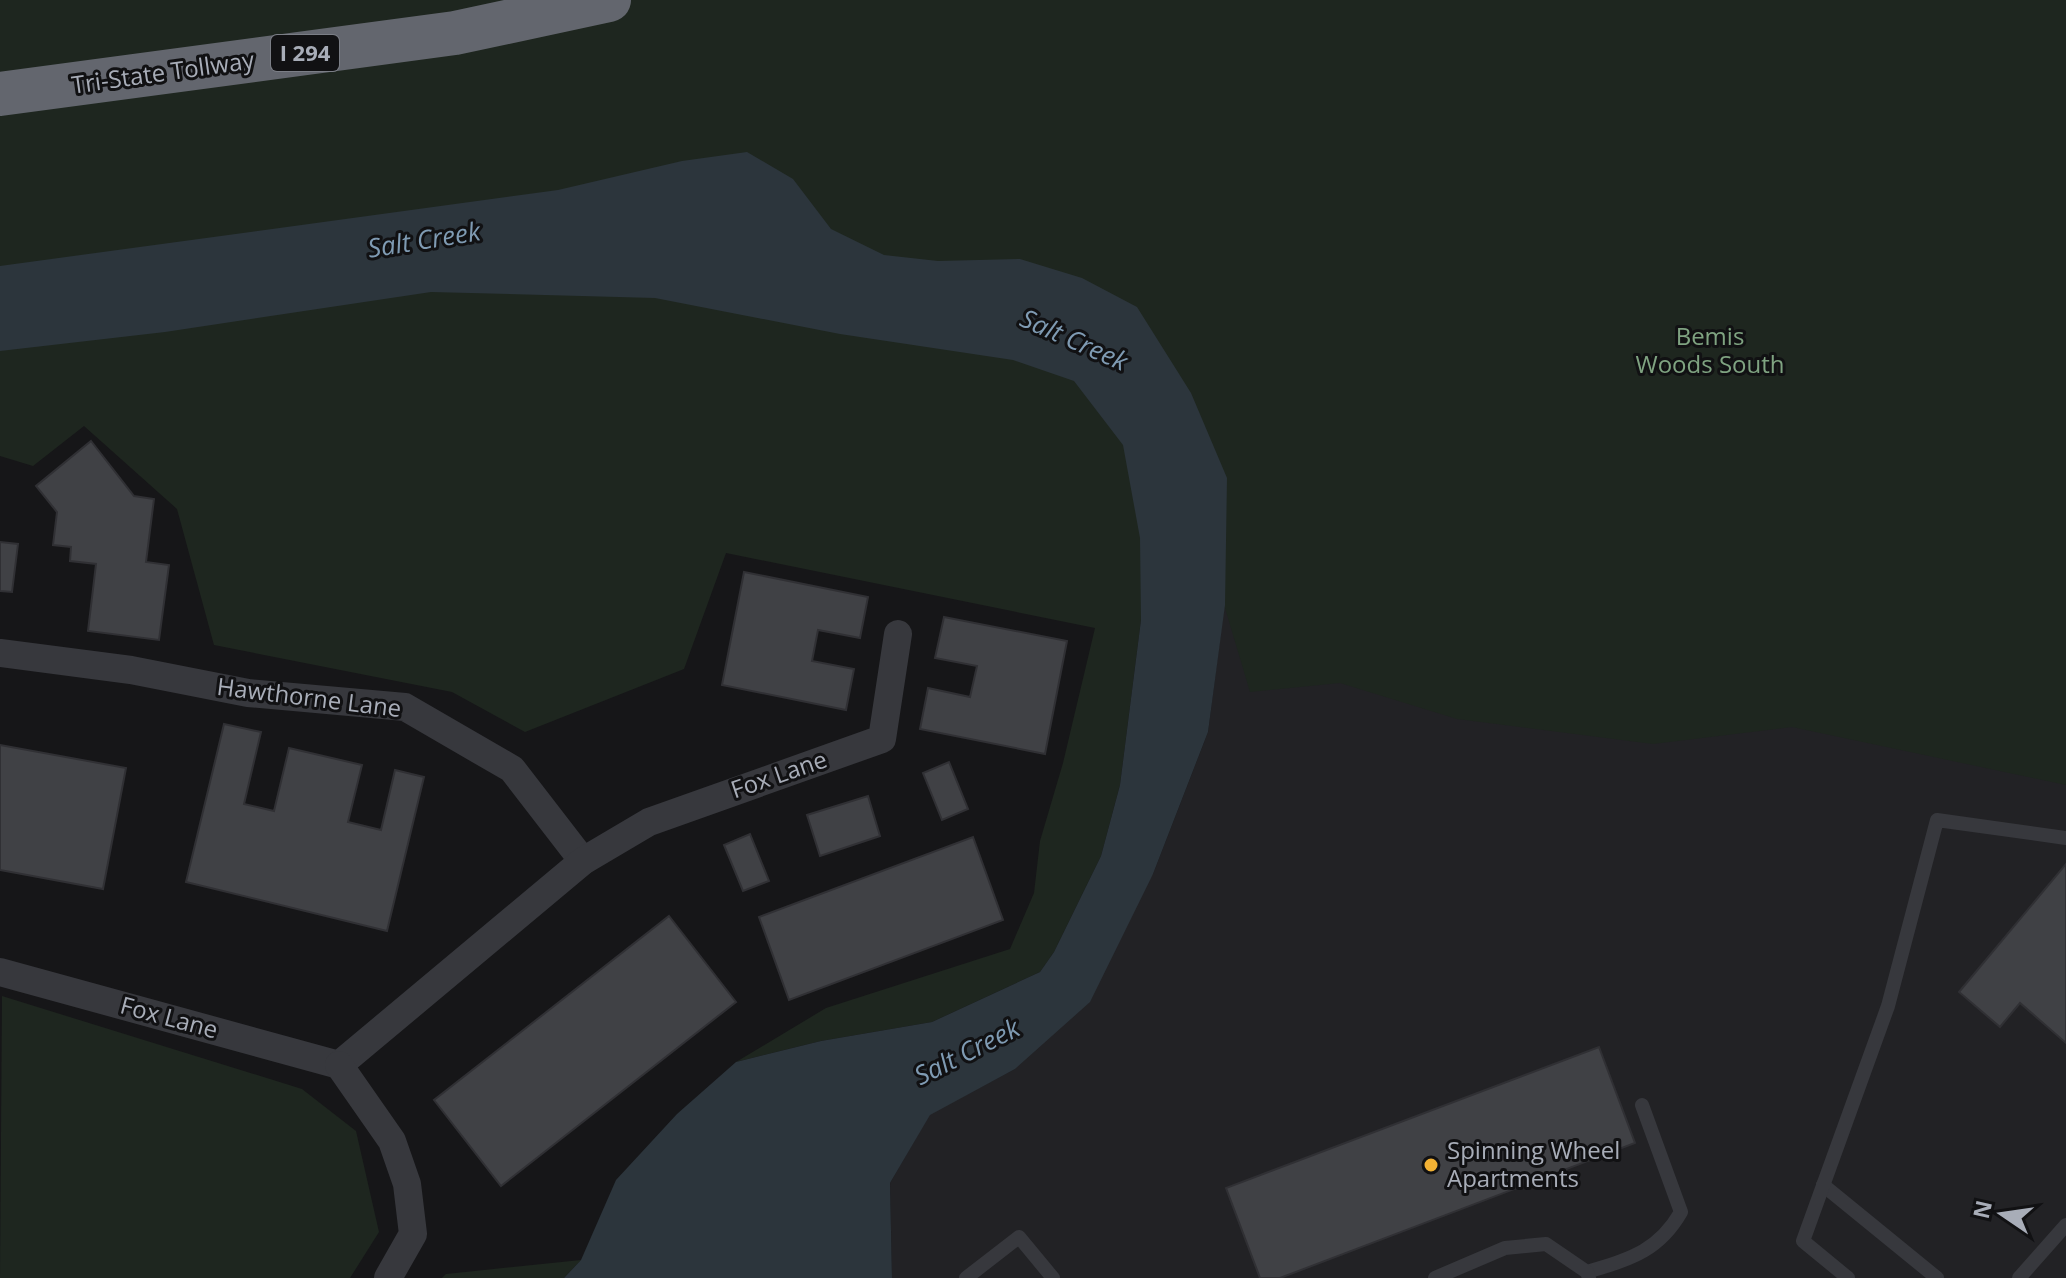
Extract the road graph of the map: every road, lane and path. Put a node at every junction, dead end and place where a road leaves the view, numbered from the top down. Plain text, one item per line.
1 (609, 0) edge
2 (0, 94) edge
3 (898, 634) dead end
4 (0, 653) edge
5 (2066, 838) edge
6 (583, 861) junction
7 (0, 972) edge
8 (339, 1065) junction
9 (1642, 1105) dead end
10 (1823, 1185) junction
11 (2066, 1225) edge
12 (1588, 1275) edge
13 (388, 1278) edge
14 (966, 1278) edge
15 (1053, 1278) edge
16 (1435, 1278) edge
17 (1848, 1278) edge
18 (1937, 1278) edge
19 (2019, 1278) edge

1 - 2 highway, Tri-State Tollway / I 294
3 - 6 street, Fox Lane
4 - 6 street, Hawthorne Lane
5 - 10 lane
6 - 8 street
7 - 8 street, Fox Lane
8 - 13 street
9 - 12 lane
10 - 17 lane
10 - 18 lane
11 - 19 lane
12 - 16 lane
14 - 15 lane

